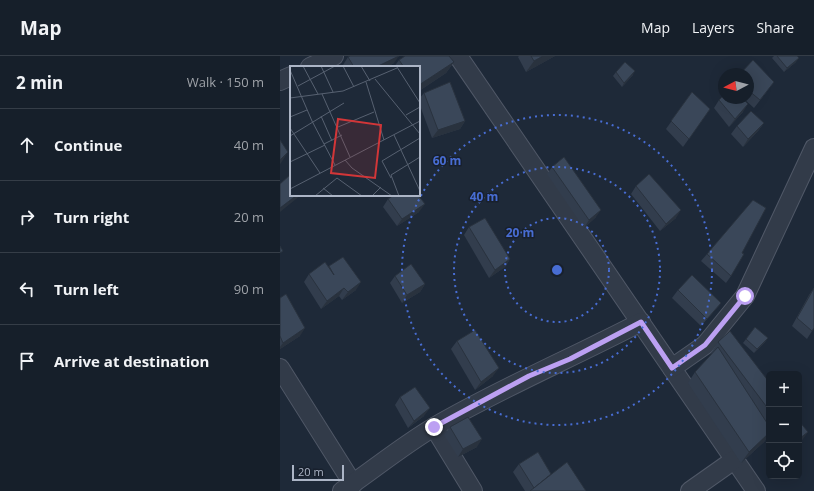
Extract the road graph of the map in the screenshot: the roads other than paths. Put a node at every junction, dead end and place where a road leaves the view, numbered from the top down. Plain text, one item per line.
1 (334, 56) edge
2 (458, 56) edge
3 (312, 66) edge
4 (290, 76) edge
5 (280, 81) edge
6 (814, 148) edge
7 (641, 322) junction
8 (280, 368) edge
9 (672, 368) junction
10 (434, 427) junction
11 (734, 460) junction
12 (347, 487) edge
13 (473, 491) edge
14 (690, 491) edge
15 (756, 491) edge

1 - 3 street
2 - 7 street
4 - 5 street
6 - 9 street
7 - 9 street
7 - 10 street
8 - 12 street
9 - 11 street
10 - 12 street
10 - 13 street
11 - 14 street
11 - 15 street

